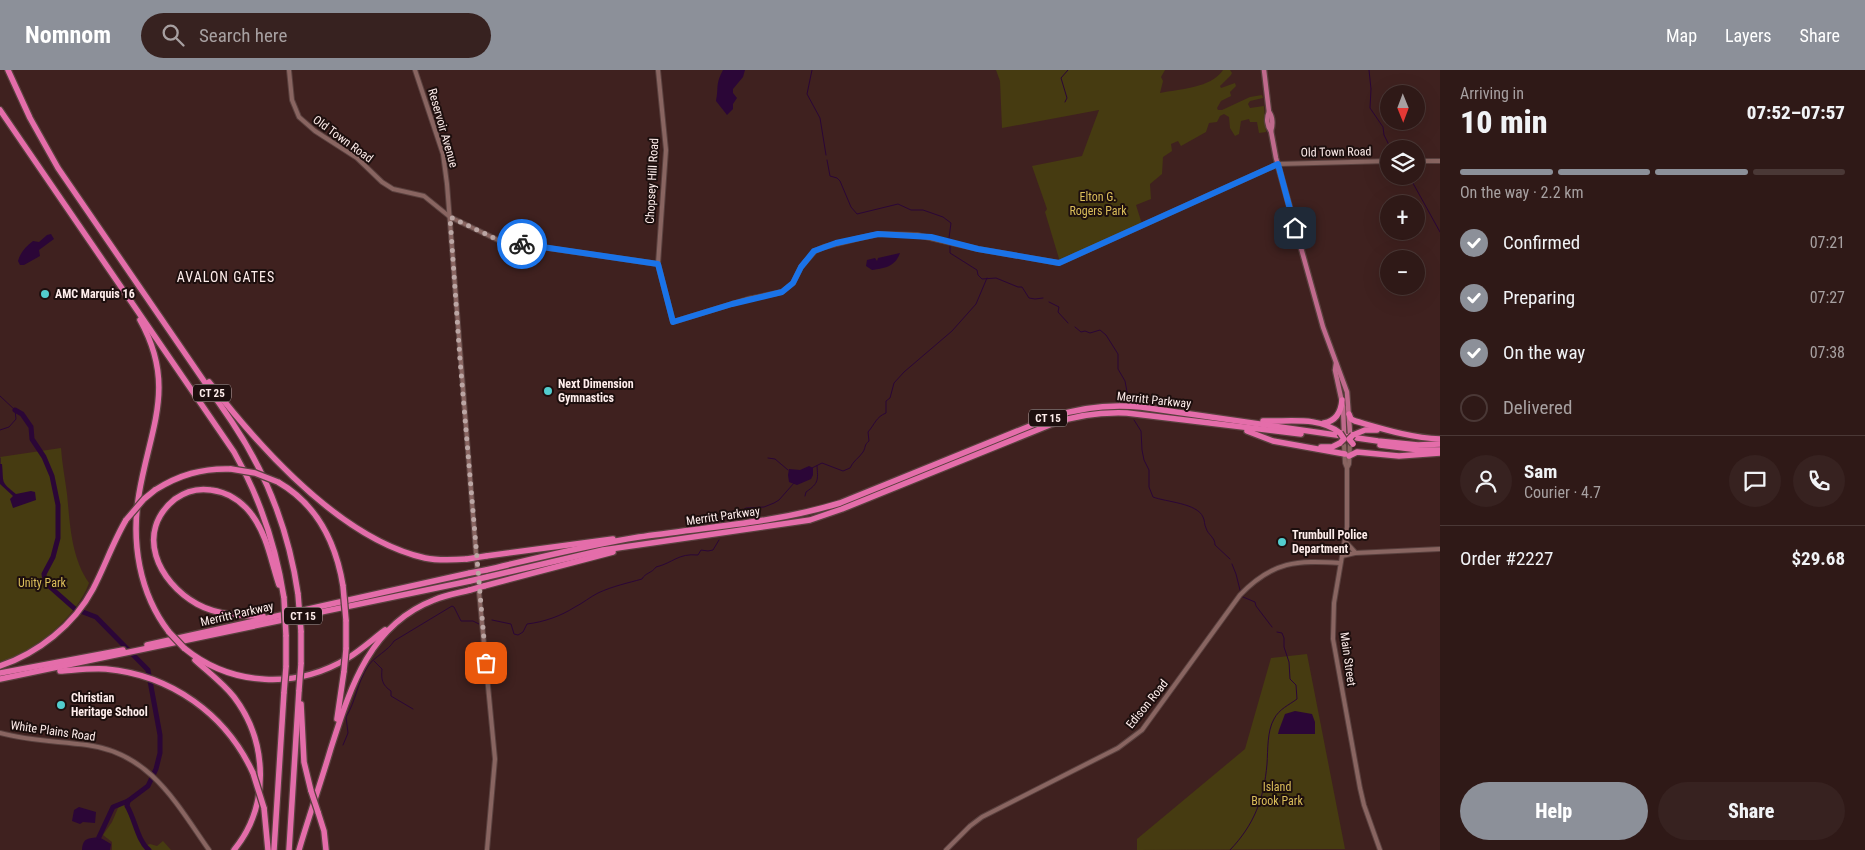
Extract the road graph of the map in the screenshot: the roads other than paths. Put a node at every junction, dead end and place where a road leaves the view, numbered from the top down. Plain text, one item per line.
1 (8, 70) edge
2 (13, 70) edge
3 (289, 70) edge
4 (416, 70) edge
5 (658, 70) edge
6 (1264, 70) edge
7 (0, 111) edge
8 (39, 135) junction
9 (1380, 161) edge
10 (1425, 161) edge
11 (1440, 161) edge
12 (1278, 164) junction
13 (450, 217) junction
14 (658, 264) junction
15 (122, 287) junction
16 (176, 341) junction
17 (1336, 363) junction
18 (1342, 400) junction
19 (1349, 414) junction
20 (1244, 421) junction
21 (1322, 423) junction
22 (1228, 426) junction
23 (1384, 430) junction
24 (1347, 439) junction
25 (1440, 439) edge
26 (1440, 444) edge
27 (1311, 447) junction
28 (1440, 452) edge
29 (1372, 454) junction
30 (1347, 455) junction
31 (657, 535) junction
32 (663, 540) junction
33 (1345, 541) junction
34 (1440, 549) edge
35 (1355, 553) junction
36 (1342, 556) junction
37 (1340, 564) junction
38 (284, 598) junction
39 (409, 613) junction
40 (278, 615) junction
41 (183, 648) junction
42 (134, 649) junction
43 (0, 666) edge
44 (1, 677) edge
45 (299, 690) junction
46 (0, 733) edge
47 (327, 762) junction
48 (210, 850) edge
49 (234, 850) edge
50 (268, 850) edge
51 (274, 850) edge
52 (289, 850) edge
53 (299, 850) edge
54 (326, 850) edge
55 (488, 850) edge
56 (946, 850) edge
57 (1380, 850) edge

1 - 8 highway, CT 25
2 - 8 highway
3 - 13 main road, Old Town Road
4 - 13 main road, Reservoir Avenue
5 - 14 main road, Chopsey Hill Road
6 - 12 main road, Main Street
7 - 15 highway, CT 25
8 - 16 highway, CT 25
9 - 12 main road, Old Town Road
10 - 11 main road
12 - 14 main road, Old Town Road
12 - 17 main road, Main Street
13 - 14 main road, Old Town Road
13 - 55 main road, Reservoir Avenue
15 - 38 highway, CT 25
15 - 41 highway, bridge
16 - 31 highway, bridge
16 - 45 highway, CT 25, bridge
17 - 18 main road, Main Street
17 - 19 main road, Main Street
18 - 21 highway
18 - 24 main road, Main Street
19 - 23 highway
19 - 24 main road, Main Street
20 - 21 highway
20 - 26 highway, Merritt Parkway / CT 15
20 - 31 highway, Merritt Parkway / CT 15
21 - 24 highway
22 - 27 highway
22 - 28 highway, Merritt Parkway / CT 15
22 - 32 highway, Merritt Parkway / CT 15
23 - 24 highway
23 - 25 highway
24 - 27 highway
24 - 29 highway
24 - 30 main road, Main Street
27 - 30 highway
28 - 29 highway
29 - 30 highway
30 - 33 main road, Main Street
31 - 40 highway, Merritt Parkway / CT 15, bridge
32 - 39 highway, bridge
32 - 42 highway, Merritt Parkway / CT 15, bridge
33 - 35 main road
33 - 36 main road, Main Street
34 - 35 main road
35 - 36 main road
36 - 37 main road, Main Street
37 - 56 main road, Edison Road
37 - 57 main road, Main Street
38 - 40 highway
38 - 51 highway, CT 25, bridge
39 - 41 highway
39 - 47 highway
40 - 42 highway, Merritt Parkway / CT 15
41 - 49 highway
42 - 44 highway, Merritt Parkway / CT 15
43 - 47 highway, bridge
44 - 50 highway, bridge
45 - 52 highway, CT 25
45 - 54 highway, bridge
46 - 48 main road, White Plains Road
47 - 53 highway

